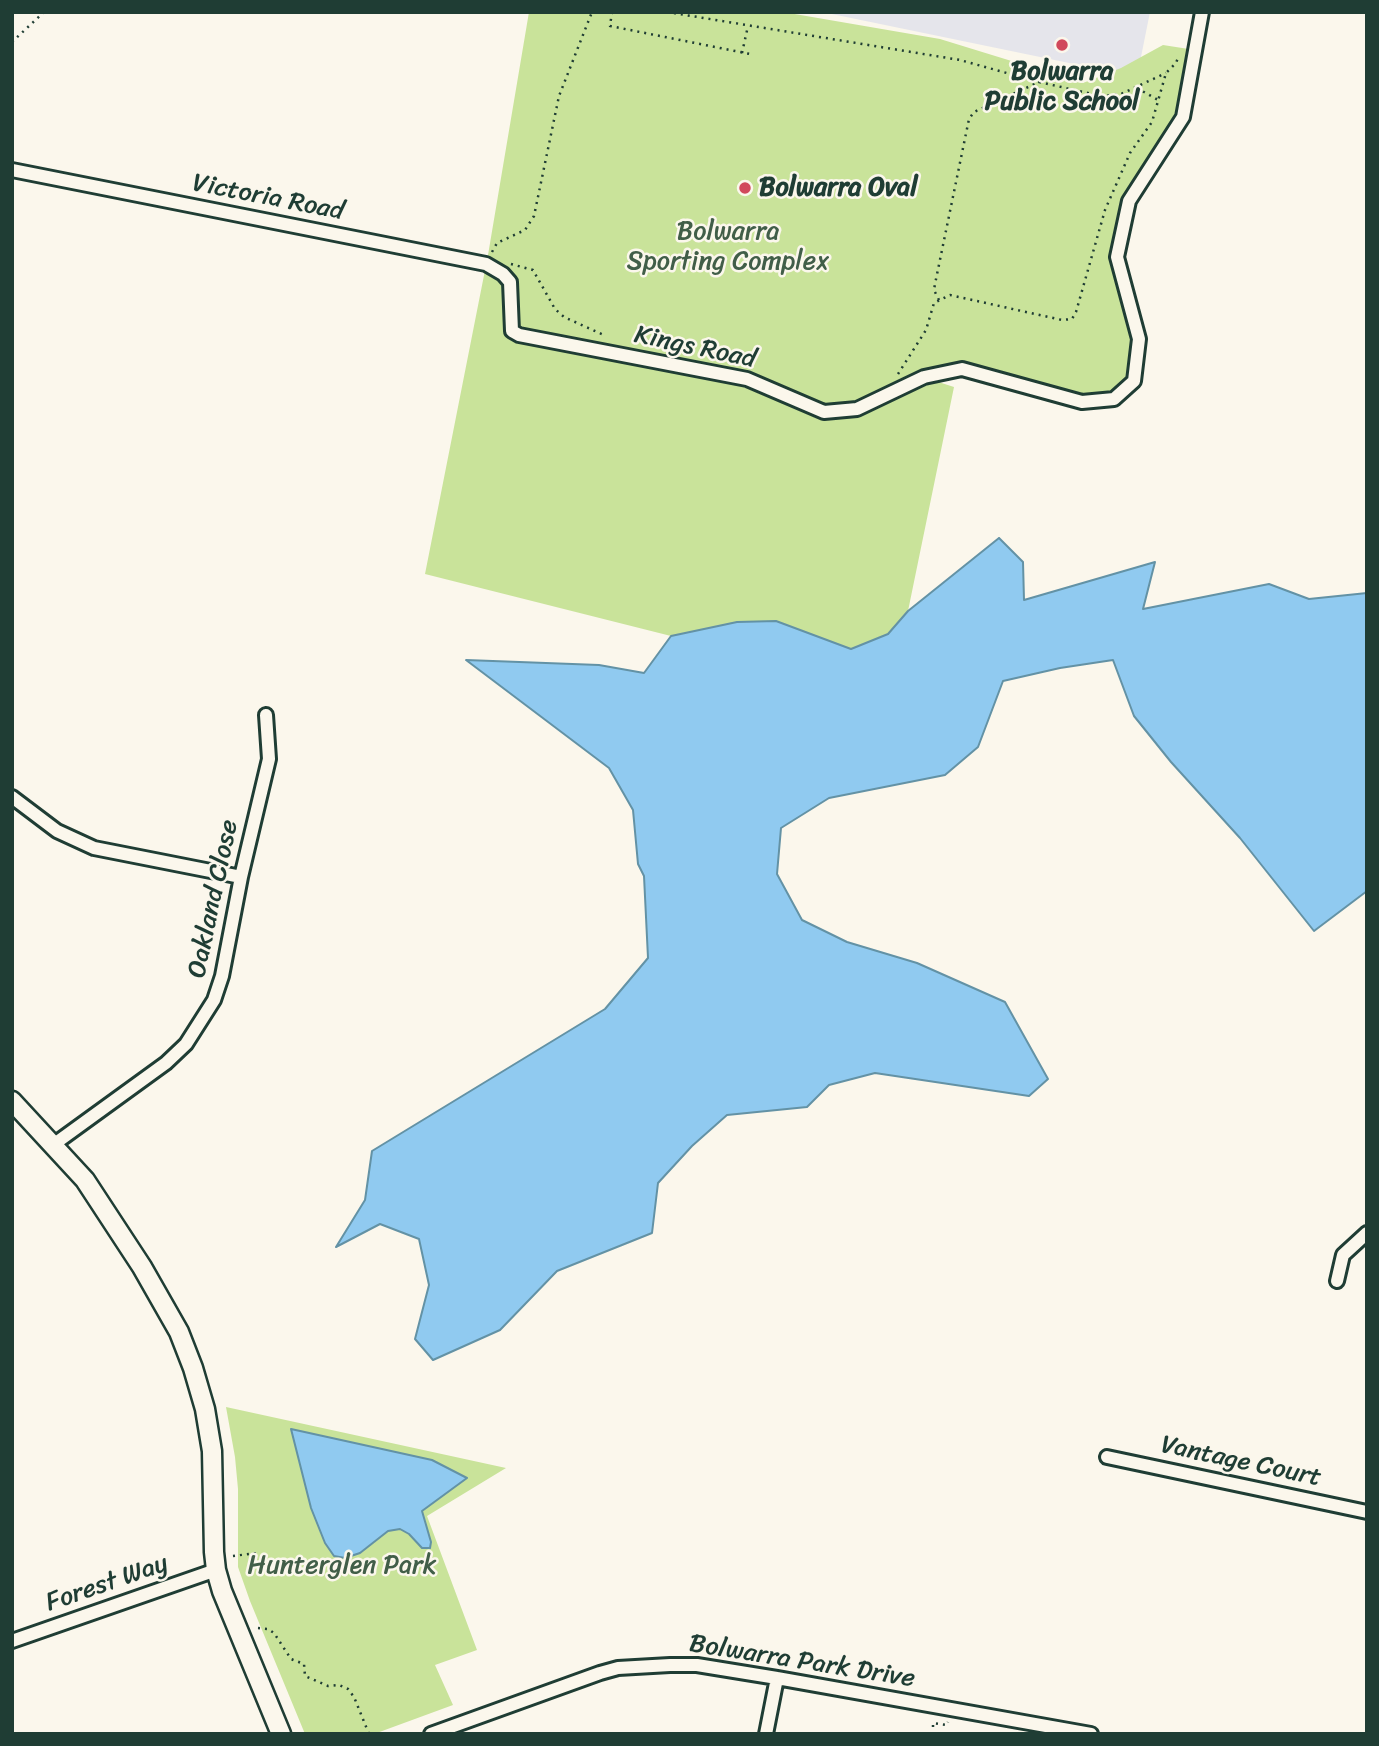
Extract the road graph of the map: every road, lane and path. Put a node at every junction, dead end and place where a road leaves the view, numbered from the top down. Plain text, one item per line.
1 (44, 12) edge
2 (592, 12) edge
3 (612, 12) edge
4 (667, 12) edge
5 (1202, 12) edge
6 (748, 26) junction
7 (12, 42) edge
8 (1182, 47) dead end
9 (742, 53) junction
10 (750, 54) dead end
11 (1166, 73) junction
12 (1039, 82) junction
13 (1136, 87) junction
14 (1158, 100) junction
15 (12, 170) edge
16 (490, 259) dead end
17 (503, 262) dead end
18 (510, 282) joint
19 (939, 300) junction
20 (611, 339) dead end
21 (893, 379) dead end
22 (266, 715) dead end
23 (12, 797) edge
24 (241, 877) junction
25 (12, 1101) edge
26 (53, 1145) junction
27 (1367, 1233) edge
28 (1337, 1281) dead end
29 (1107, 1457) dead end
30 (1367, 1512) edge
31 (257, 1553) dead end
32 (233, 1556) dead end
33 (216, 1570) junction
34 (258, 1628) dead end
35 (12, 1641) edge
36 (777, 1678) junction
37 (948, 1722) dead end
38 (281, 1734) edge
39 (369, 1734) edge
40 (431, 1734) edge
41 (766, 1734) edge
42 (933, 1734) edge
43 (1091, 1734) edge

1 - 7 path
2 - 16 path
3 - 9 path
4 - 6 path
5 - 18 street, Kings Road
6 - 9 path
6 - 12 path
8 - 11 path
9 - 10 path
11 - 13 path
11 - 14 path
12 - 13 path
12 - 19 path
13 - 14 path
14 - 19 path
15 - 18 street, Victoria Road
17 - 20 path
19 - 21 path
22 - 24 street, Oakland Close
23 - 24 street
24 - 26 street, Oakland Close
25 - 26 street
26 - 33 street
27 - 28 street
29 - 30 street, Vantage Court
31 - 32 path
33 - 35 street, Forest Way
33 - 38 street
34 - 39 path
36 - 40 street, Bolwarra Park Drive
36 - 41 street
36 - 43 street, Bolwarra Park Drive
37 - 42 path

